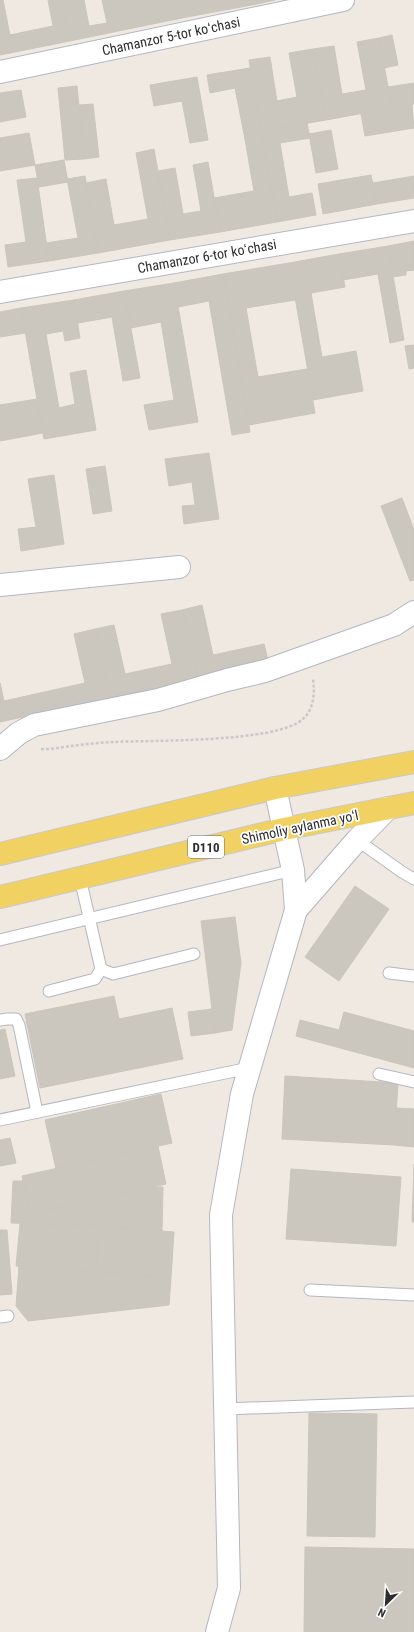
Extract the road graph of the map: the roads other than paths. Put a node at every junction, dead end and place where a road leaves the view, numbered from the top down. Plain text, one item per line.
1 (343, 0) edge
2 (0, 72) edge
3 (414, 220) edge
4 (0, 292) edge
5 (179, 567) dead end
6 (0, 585) edge
7 (414, 612) edge
8 (4, 745) edge
9 (414, 762) edge
10 (275, 788) junction
11 (414, 803) edge
12 (388, 808) junction
13 (284, 829) junction
14 (357, 840) junction
15 (0, 854) edge
16 (293, 870) junction
17 (80, 878) junction
18 (414, 879) edge
19 (0, 897) edge
20 (296, 910) junction
21 (90, 919) junction
22 (0, 940) edge
23 (194, 954) dead end
24 (102, 969) junction
25 (389, 973) dead end
26 (414, 976) edge
27 (49, 991) dead end
28 (0, 1020) edge
29 (249, 1068) junction
30 (379, 1074) dead end
31 (414, 1082) edge
32 (37, 1112) junction
33 (0, 1120) edge
34 (310, 1290) dead end
35 (414, 1295) edge
36 (414, 1402) edge
37 (225, 1409) junction
38 (219, 1631) edge

1 - 2 street, Chamanzor 5-tor koʻchasi
3 - 4 street, Chamanzor 6-tor koʻchasi
5 - 6 street
7 - 8 street
9 - 10 main road
10 - 13 street
10 - 15 main road
11 - 12 main road, Shimoliy aylanma yoʻl / D110
12 - 13 main road, Shimoliy aylanma yoʻl / D110
12 - 14 street
13 - 16 street
13 - 17 main road, Shimoliy aylanma yoʻl / D110
14 - 18 lane
14 - 20 street
16 - 20 street
16 - 21 lane
17 - 19 main road, Shimoliy aylanma yoʻl / D110
17 - 21 lane
20 - 29 street
21 - 22 lane
21 - 24 lane
23 - 24 lane
24 - 27 lane
25 - 26 lane
28 - 32 lane
29 - 32 lane
29 - 37 street
30 - 31 lane
32 - 33 lane
34 - 35 lane
36 - 37 lane
37 - 38 street

